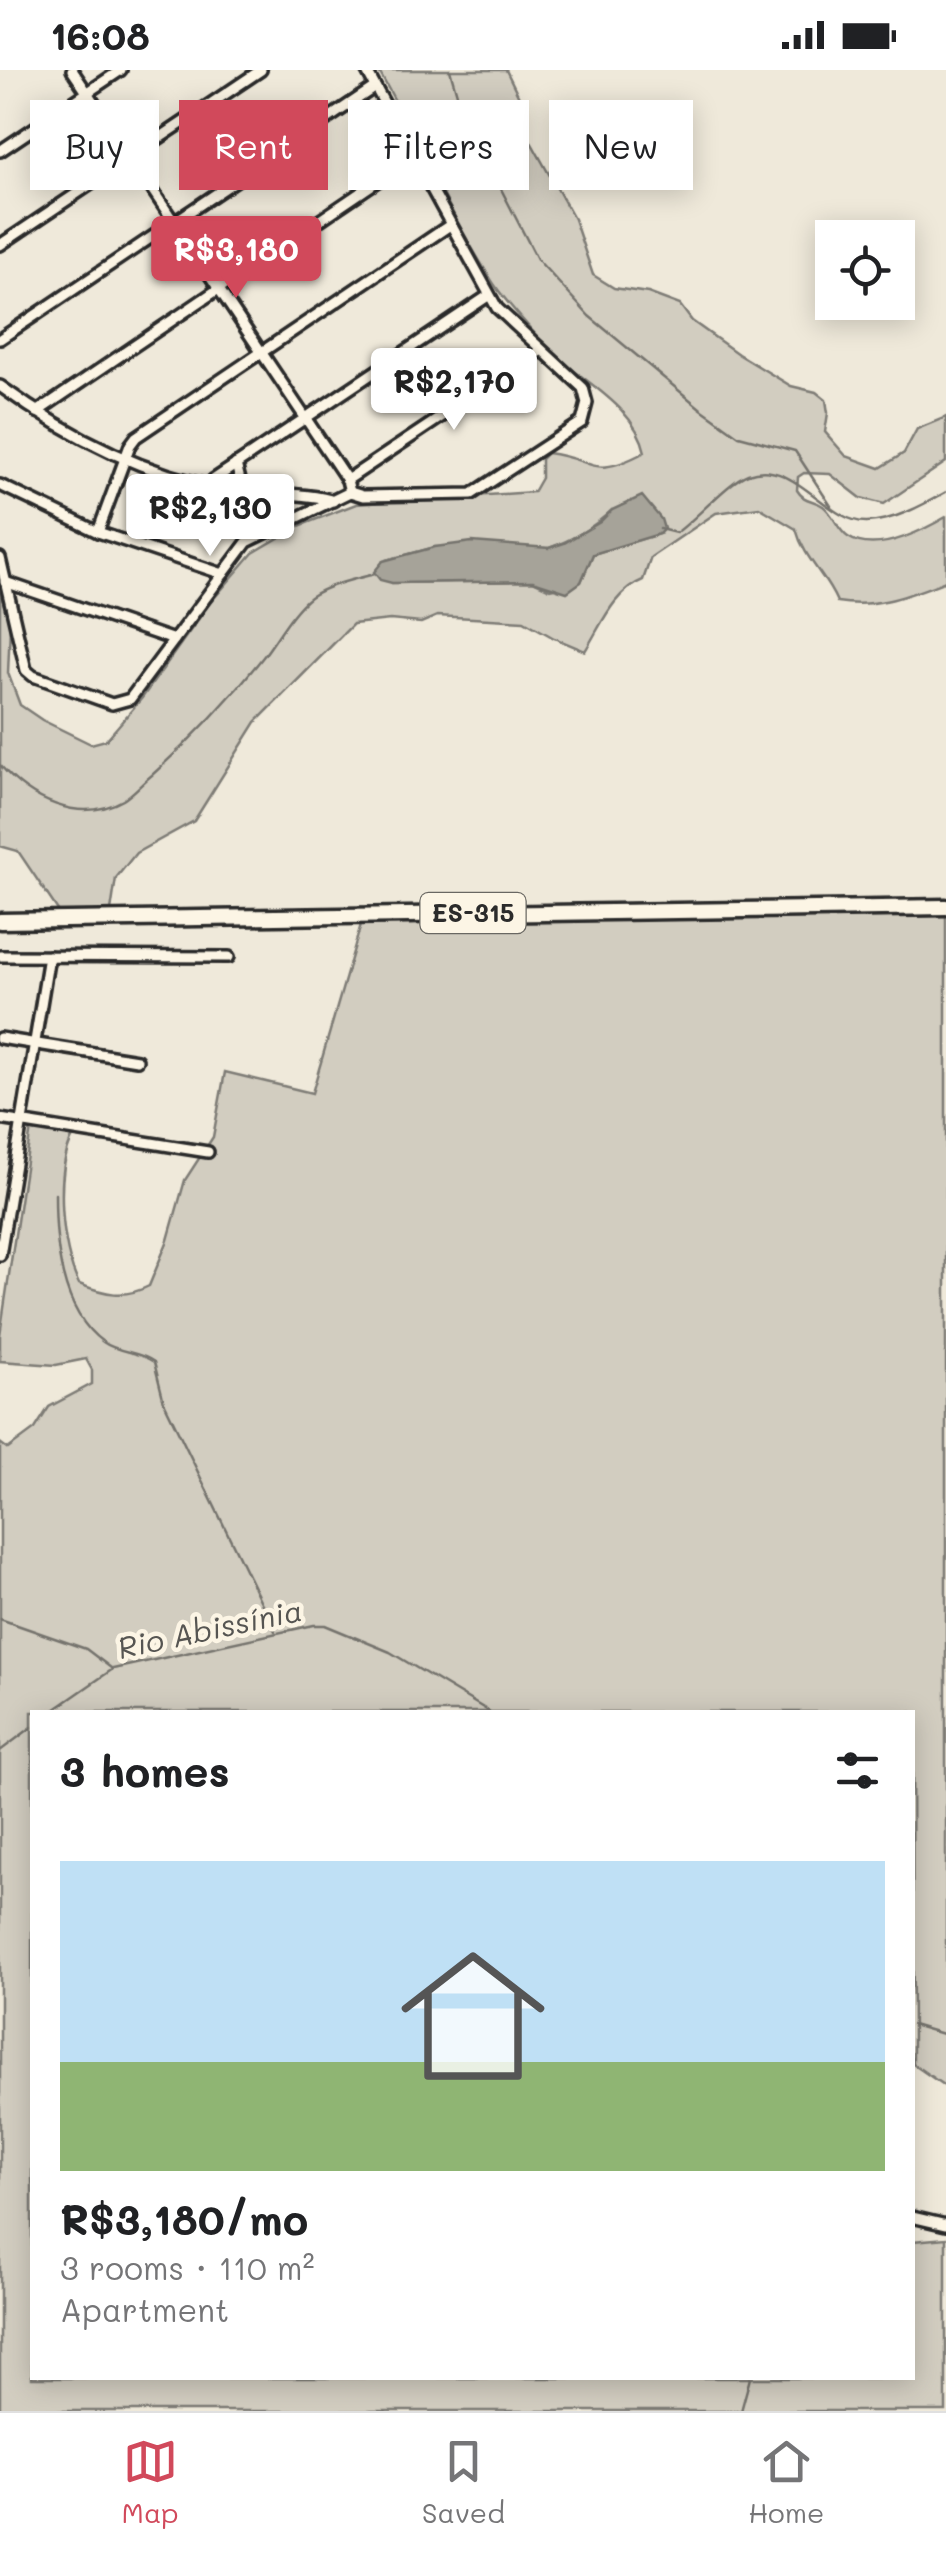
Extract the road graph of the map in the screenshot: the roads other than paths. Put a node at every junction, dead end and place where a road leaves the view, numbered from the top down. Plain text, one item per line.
1 (72, 70) edge
2 (121, 70) edge
3 (262, 70) edge
4 (366, 70) edge
5 (375, 87) junction
6 (87, 93) junction
7 (92, 100) edge
8 (382, 100) edge
9 (159, 139) edge
10 (0, 151) edge
11 (82, 190) edge
12 (152, 190) edge
13 (364, 190) edge
14 (431, 190) edge
15 (174, 222) junction
16 (450, 225) junction
17 (0, 245) edge
18 (218, 289) junction
19 (488, 296) junction
20 (0, 339) edge
21 (540, 351) junction
22 (261, 352) junction
23 (0, 386) edge
24 (37, 412) junction
25 (305, 418) junction
26 (126, 459) junction
27 (236, 464) junction
28 (346, 480) junction
29 (0, 485) edge
30 (210, 486) junction
31 (242, 492) junction
32 (350, 492) junction
33 (291, 496) junction
34 (333, 501) junction
35 (296, 518) junction
36 (98, 532) junction
37 (0, 558) edge
38 (223, 574) junction
39 (5, 582) junction
40 (174, 640) junction
41 (946, 908) edge
42 (0, 921) edge
43 (0, 956) edge
44 (49, 956) junction
45 (229, 956) dead end
46 (0, 1038) edge
47 (34, 1044) junction
48 (137, 1060) dead end
49 (0, 1119) edge
50 (21, 1123) junction
51 (208, 1152) dead end
52 (4, 1202) edge
53 (0, 1256) edge
54 (915, 2219) edge
55 (946, 2224) edge

1 - 6 street
2 - 6 street
3 - 9 street
4 - 5 street
5 - 8 street
5 - 15 street
6 - 7 street
6 - 10 street
11 - 17 street
12 - 15 street
13 - 18 street
14 - 16 street
15 - 18 street
15 - 20 street
16 - 19 street
16 - 22 street
18 - 22 street
18 - 24 street
19 - 21 street
19 - 25 street
21 - 28 street
21 - 32 street
22 - 25 street
22 - 26 street
23 - 24 street
24 - 26 street
25 - 27 street
25 - 28 street
26 - 30 street
26 - 36 street
27 - 30 street
27 - 31 street
28 - 32 street
29 - 36 street
30 - 31 street
31 - 33 street
32 - 34 street
33 - 34 street
33 - 35 street
34 - 35 street
35 - 38 street
36 - 38 street
37 - 39 street
38 - 40 street
39 - 40 street
39 - 40 street
41 - 42 main road, ES-315
43 - 44 street
44 - 45 street
44 - 47 street
46 - 47 street
47 - 48 street
47 - 50 street
49 - 50 street
50 - 51 street
50 - 52 street
52 - 53 street
54 - 55 street

